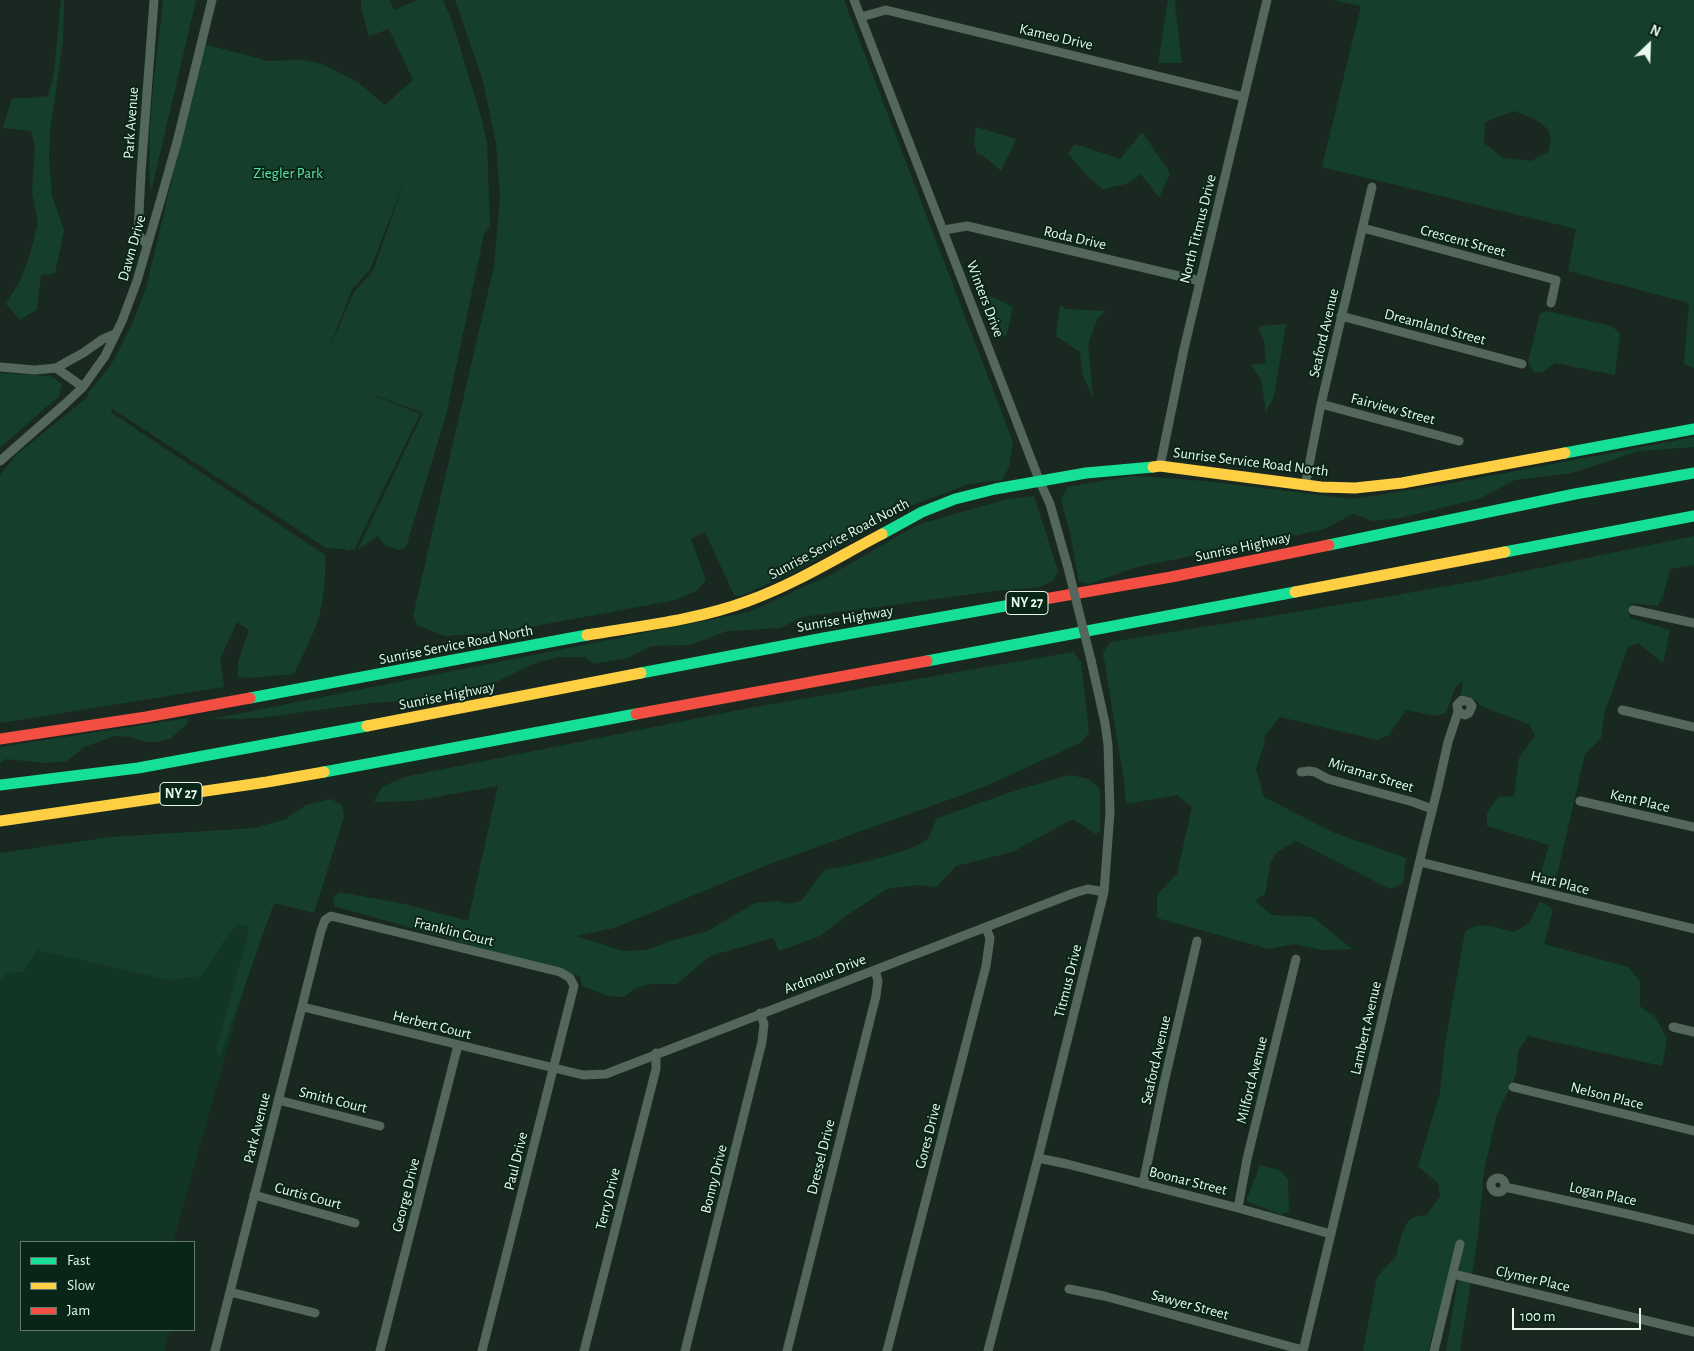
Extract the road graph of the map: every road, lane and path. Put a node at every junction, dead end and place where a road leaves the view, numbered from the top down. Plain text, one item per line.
1 (154, 0) edge
2 (212, 0) edge
3 (854, 0) edge
4 (1267, 0) edge
5 (861, 17) junction
6 (1244, 97) junction
7 (1372, 187) dead end
8 (1363, 228) junction
9 (944, 230) junction
10 (147, 245) junction
11 (1200, 281) junction
12 (1551, 303) dead end
13 (1341, 316) junction
14 (115, 334) junction
15 (1522, 364) dead end
16 (0, 367) edge
17 (56, 368) junction
18 (83, 387) junction
19 (1321, 404) junction
20 (1694, 429) edge
21 (1458, 441) dead end
22 (0, 461) edge
23 (1160, 466) junction
24 (1694, 473) edge
25 (1040, 482) junction
26 (1305, 486) junction
27 (1694, 516) edge
28 (1633, 610) dead end
29 (1079, 612) joint
30 (1694, 623) edge
31 (1622, 710) dead end
32 (1458, 712) dead end
33 (1694, 727) edge
34 (0, 739) edge
35 (1300, 772) dead end
36 (0, 785) edge
37 (1580, 800) dead end
38 (1432, 809) junction
39 (0, 821) edge
40 (1694, 827) edge
41 (1420, 862) junction
42 (1104, 892) junction
43 (330, 916) joint
44 (986, 928) junction
45 (1694, 929) edge
46 (1197, 941) dead end
47 (1296, 959) dead end
48 (875, 970) junction
49 (570, 978) joint
50 (303, 1007) junction
51 (760, 1013) junction
52 (1673, 1027) dead end
53 (1694, 1032) edge
54 (458, 1045) junction
55 (656, 1053) junction
56 (554, 1069) junction
57 (1513, 1087) dead end
58 (278, 1100) junction
59 (380, 1126) dead end
60 (1694, 1131) edge
61 (1038, 1158) junction
62 (1143, 1184) junction
63 (1505, 1186) dead end
64 (254, 1195) junction
65 (1238, 1208) junction
66 (355, 1223) dead end
67 (1694, 1230) edge
68 (1331, 1234) junction
69 (1460, 1244) dead end
70 (1453, 1274) junction
71 (1069, 1289) dead end
72 (230, 1292) junction
73 (315, 1313) dead end
74 (1694, 1332) edge
75 (1303, 1350) edge
76 (215, 1351) edge
77 (380, 1351) edge
78 (482, 1351) edge
79 (584, 1351) edge
80 (685, 1351) edge
81 (787, 1351) edge
82 (887, 1351) edge
83 (988, 1351) edge
84 (1434, 1351) edge

1 - 10 street, Park Avenue
2 - 10 street, Dawn Drive
3 - 5 street, Winters Drive
4 - 6 street, North Titmus Drive
5 - 6 street, Kameo Drive
5 - 9 street, Winters Drive
6 - 11 street, North Titmus Drive
7 - 8 street, Seaford Avenue
8 - 12 street, Crescent Street
8 - 13 street, Seaford Avenue
9 - 11 street, Roda Drive
9 - 25 street, Winters Drive
10 - 14 street, Dawn Drive
11 - 23 street, North Titmus Drive
13 - 15 street, Dreamland Street
13 - 19 street, Seaford Avenue
14 - 17 street
14 - 18 street, Dawn Drive
16 - 17 street
17 - 18 street
18 - 22 street, Dawn Drive
19 - 21 street, Fairview Street
19 - 26 street, Seaford Avenue
20 - 26 main road, Sunrise Service Road North
23 - 25 main road, Sunrise Service Road North
23 - 26 main road, Sunrise Service Road North
24 - 36 main road, Sunrise Highway / NY 27
25 - 29 street, Winters Drive, bridge
25 - 34 main road, Sunrise Service Road North
27 - 39 main road, NY 27
28 - 30 street
29 - 42 street, Titmus Drive, bridge
31 - 33 street
32 - 38 street, Lambert Avenue
35 - 38 street, Miramar Street
37 - 40 street, Kent Place
38 - 41 street, Lambert Avenue
41 - 45 street, Hart Place
41 - 68 street, Lambert Avenue
42 - 44 street, Ardmour Drive
42 - 61 street, Titmus Drive
43 - 49 street, Franklin Court
43 - 50 street, Park Avenue
44 - 48 street, Ardmour Drive
44 - 82 street, Gores Drive
46 - 62 street, Seaford Avenue
47 - 65 street, Milford Avenue
48 - 51 street, Ardmour Drive
48 - 81 street, Dressel Drive
49 - 56 street, Paul Drive
50 - 54 street, Herbert Court
50 - 58 street, Park Avenue
51 - 55 street, Ardmour Drive
51 - 80 street, Bonny Drive
52 - 53 street
54 - 56 street, Herbert Court
54 - 77 street, George Drive
55 - 56 street, Ardmour Drive
55 - 79 street, Terry Drive
56 - 78 street, Paul Drive
57 - 60 street, Nelson Place
58 - 59 street, Smith Court
58 - 64 street, Park Avenue
61 - 62 street, Boonar Street
61 - 83 street, Titmus Drive
62 - 65 street, Boonar Street
63 - 67 street, Logan Place
64 - 66 street, Curtis Court
64 - 72 street, Park Avenue
65 - 68 street, Boonar Street
68 - 75 street, Lambert Avenue
69 - 70 street
70 - 74 street, Clymer Place
70 - 84 street
71 - 75 street, Sawyer Street
72 - 73 street
72 - 76 street, Park Avenue

